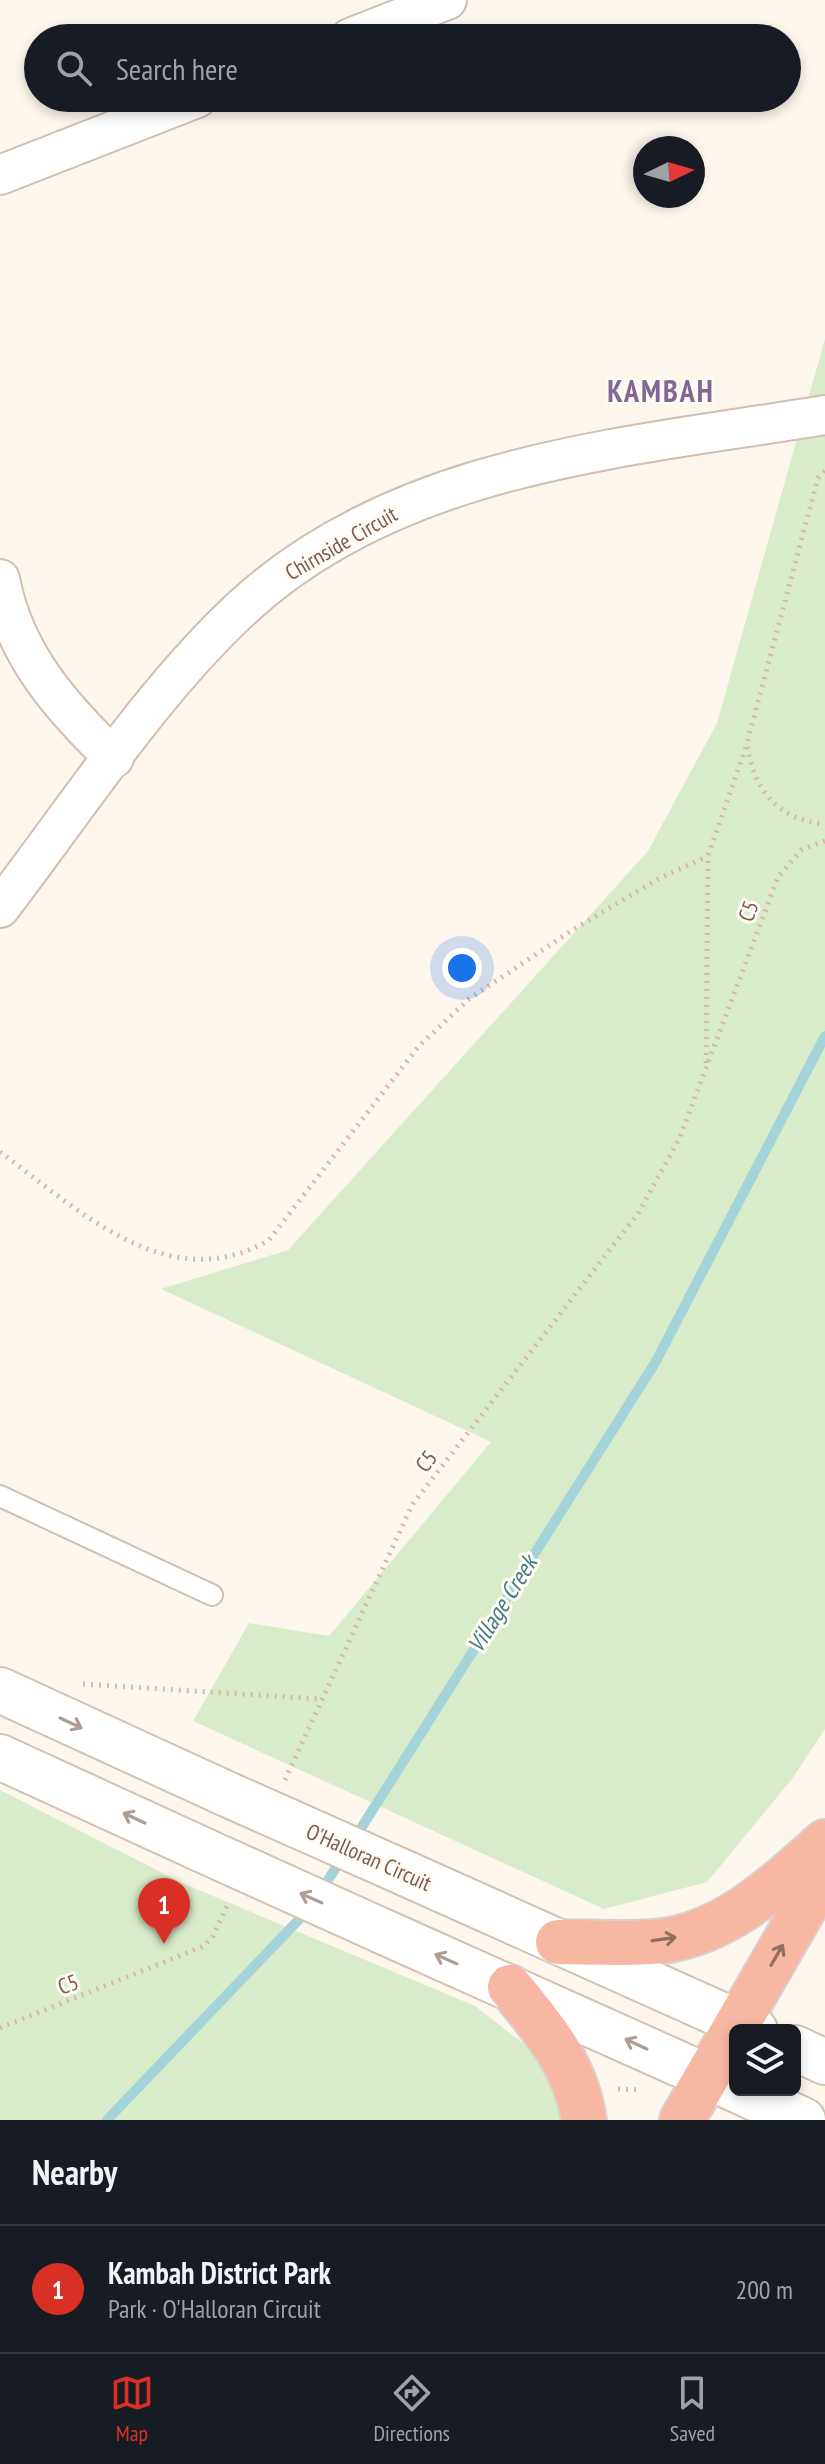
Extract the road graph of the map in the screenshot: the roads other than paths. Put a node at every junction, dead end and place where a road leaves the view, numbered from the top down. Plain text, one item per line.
1 (447, 0) edge
2 (386, 24) edge
3 (161, 112) edge
4 (0, 175) edge
5 (825, 415) edge
6 (0, 579) edge
7 (114, 758) junction
8 (0, 908) edge
9 (0, 1496) edge
10 (212, 1595) dead end
11 (0, 1690) edge
12 (0, 1757) edge
13 (825, 1842) edge
14 (825, 1872) edge
15 (558, 1942) junction
16 (510, 1987) junction
17 (742, 2024) edge
18 (748, 2024) edge
19 (801, 2051) edge
20 (825, 2062) edge
21 (726, 2085) edge
22 (594, 2104) edge
23 (682, 2120) edge
24 (803, 2120) edge

1 - 2 street
3 - 4 street
5 - 7 street, Chirnside Circuit
6 - 7 street
7 - 8 street, Chirnside Circuit
9 - 10 lane
11 -> 15 street, O'Halloran Circuit, bridge
16 -> 12 street, bridge
15 -> 13 highway
18 -> 14 highway
15 - 17 street, O'Halloran Circuit
21 -> 16 street
16 - 22 highway
19 - 20 street
21 - 23 highway
21 - 24 street

